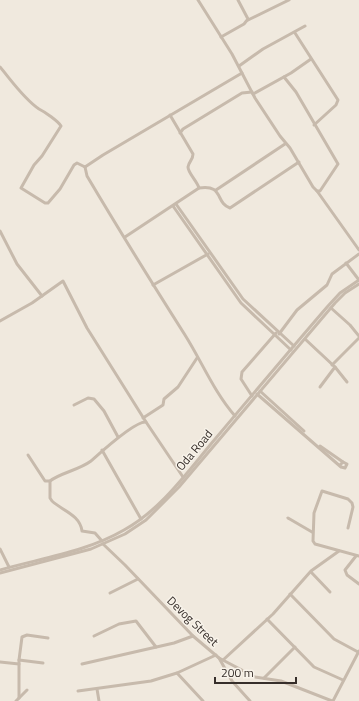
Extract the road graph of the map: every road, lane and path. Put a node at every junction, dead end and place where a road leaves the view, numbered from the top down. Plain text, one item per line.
1 (198, 0) edge
2 (238, 0) edge
3 (289, 0) edge
4 (248, 20) junction
5 (305, 26) dead end
6 (295, 33) junction
7 (221, 37) junction
8 (311, 58) junction
9 (239, 66) junction
10 (0, 67) edge
11 (242, 73) junction
12 (284, 77) junction
13 (253, 93) junction
14 (170, 115) junction
15 (314, 125) junction
16 (180, 133) junction
17 (285, 144) junction
18 (299, 162) junction
19 (85, 167) junction
20 (199, 188) junction
21 (216, 190) junction
22 (317, 191) junction
23 (174, 205) junction
24 (0, 231) edge
25 (125, 237) junction
26 (359, 250) edge
27 (208, 254) junction
28 (359, 254) edge
29 (346, 263) junction
30 (359, 280) edge
31 (359, 284) edge
32 (153, 286) junction
33 (42, 296) junction
34 (331, 308) junction
35 (0, 321) edge
36 (277, 333) junction
37 (359, 337) edge
38 (305, 339) junction
39 (294, 346) junction
40 (291, 350) junction
41 (197, 358) junction
42 (332, 365) junction
43 (335, 368) junction
44 (270, 377) junction
45 (347, 382) dead end
46 (320, 387) dead end
47 (258, 393) junction
48 (252, 396) junction
49 (74, 405) dead end
50 (235, 416) junction
51 (143, 418) junction
52 (146, 422) junction
53 (118, 437) junction
54 (314, 442) junction
55 (102, 450) junction
56 (28, 455) dead end
57 (343, 462) junction
58 (340, 465) junction
59 (183, 477) junction
60 (50, 481) junction
61 (288, 518) dead end
62 (141, 519) junction
63 (348, 528) dead end
64 (312, 532) junction
65 (103, 543) junction
66 (0, 549) edge
67 (339, 551) junction
68 (358, 556) edge
69 (9, 567) junction
70 (0, 570) edge
71 (310, 572) junction
72 (0, 573) edge
73 (138, 578) junction
74 (359, 584) edge
75 (110, 592) dead end
76 (330, 592) dead end
77 (290, 594) junction
78 (268, 619) junction
79 (94, 636) dead end
80 (193, 636) junction
81 (48, 638) dead end
82 (156, 647) junction
83 (295, 647) junction
84 (359, 651) edge
85 (217, 657) junction
86 (223, 660) junction
87 (0, 662) edge
88 (19, 662) junction
89 (43, 663) dead end
90 (82, 664) dead end
91 (177, 673) junction
92 (264, 678) junction
93 (343, 680) junction
94 (97, 689) junction
95 (27, 690) dead end
96 (78, 691) dead end
97 (18, 700) edge
98 (99, 701) edge
99 (203, 701) edge
100 (250, 701) edge
101 (332, 701) edge

1 - 7 street
2 - 4 street
3 - 4 street
4 - 7 street
5 - 6 street
6 - 8 street
6 - 9 street
7 - 9 street
8 - 12 street
8 - 15 street
9 - 11 street
10 - 19 street
11 - 13 street
11 - 14 street
12 - 13 street
12 - 15 street
13 - 16 street
13 - 17 street
14 - 16 street
14 - 19 street
15 - 22 street
16 - 20 street
17 - 18 street
17 - 21 street
18 - 21 street
18 - 22 street
19 - 25 street
20 - 21 street
20 - 23 street
22 - 26 street
23 - 25 street
23 - 27 street
24 - 33 street
25 - 32 street
27 - 32 street
27 - 36 street
28 - 29 street
29 - 30 street
29 - 36 street
30 - 39 street, Oda Road
31 - 34 street, Oda Road
32 - 41 street
33 - 35 street
33 - 51 street
34 - 37 street
34 - 38 street, Oda Road
36 - 39 street
36 - 40 street
36 - 48 street
37 - 42 street
38 - 42 street
38 - 44 street, Oda Road
39 - 40 street, Oda Road
40 - 44 street, Oda Road
41 - 50 street
41 - 51 street
42 - 43 street
43 - 45 street
43 - 46 street
44 - 47 street, Oda Road
44 - 48 street, Oda Road
47 - 54 street
47 - 65 street, Oda Road
48 - 50 street, Oda Road
49 - 53 street
50 - 59 street, Oda Road
51 - 52 street
52 - 53 street
52 - 59 street
53 - 55 street
54 - 57 street
54 - 58 street
55 - 60 street
55 - 62 street
56 - 60 street
57 - 58 street
57 - 58 street
59 - 62 street, Oda Road
60 - 65 street, Devog Street
61 - 64 street
62 - 65 street, Oda Road
63 - 64 street
64 - 67 street
65 - 69 street, Oda Road
65 - 72 street, Oda Road
65 - 73 street, Devog Street
66 - 69 street
67 - 68 street
67 - 71 street
68 - 74 street
69 - 70 street, Oda Road
71 - 76 street
71 - 77 street
73 - 75 street
73 - 80 street, Devog Street
77 - 78 street
77 - 84 street
78 - 83 street
78 - 86 street
79 - 82 street
80 - 82 street
80 - 85 street, Devog Street
81 - 88 street
82 - 90 street
83 - 92 street
83 - 93 street
84 - 93 street
85 - 86 street, Devog Street
85 - 91 street
85 - 100 street
86 - 92 street, Devog Street
87 - 88 street
88 - 89 street
88 - 97 street
91 - 94 street
91 - 99 street
92 - 101 street, Devog Street
93 - 101 street
94 - 96 street
94 - 98 street
95 - 97 street

